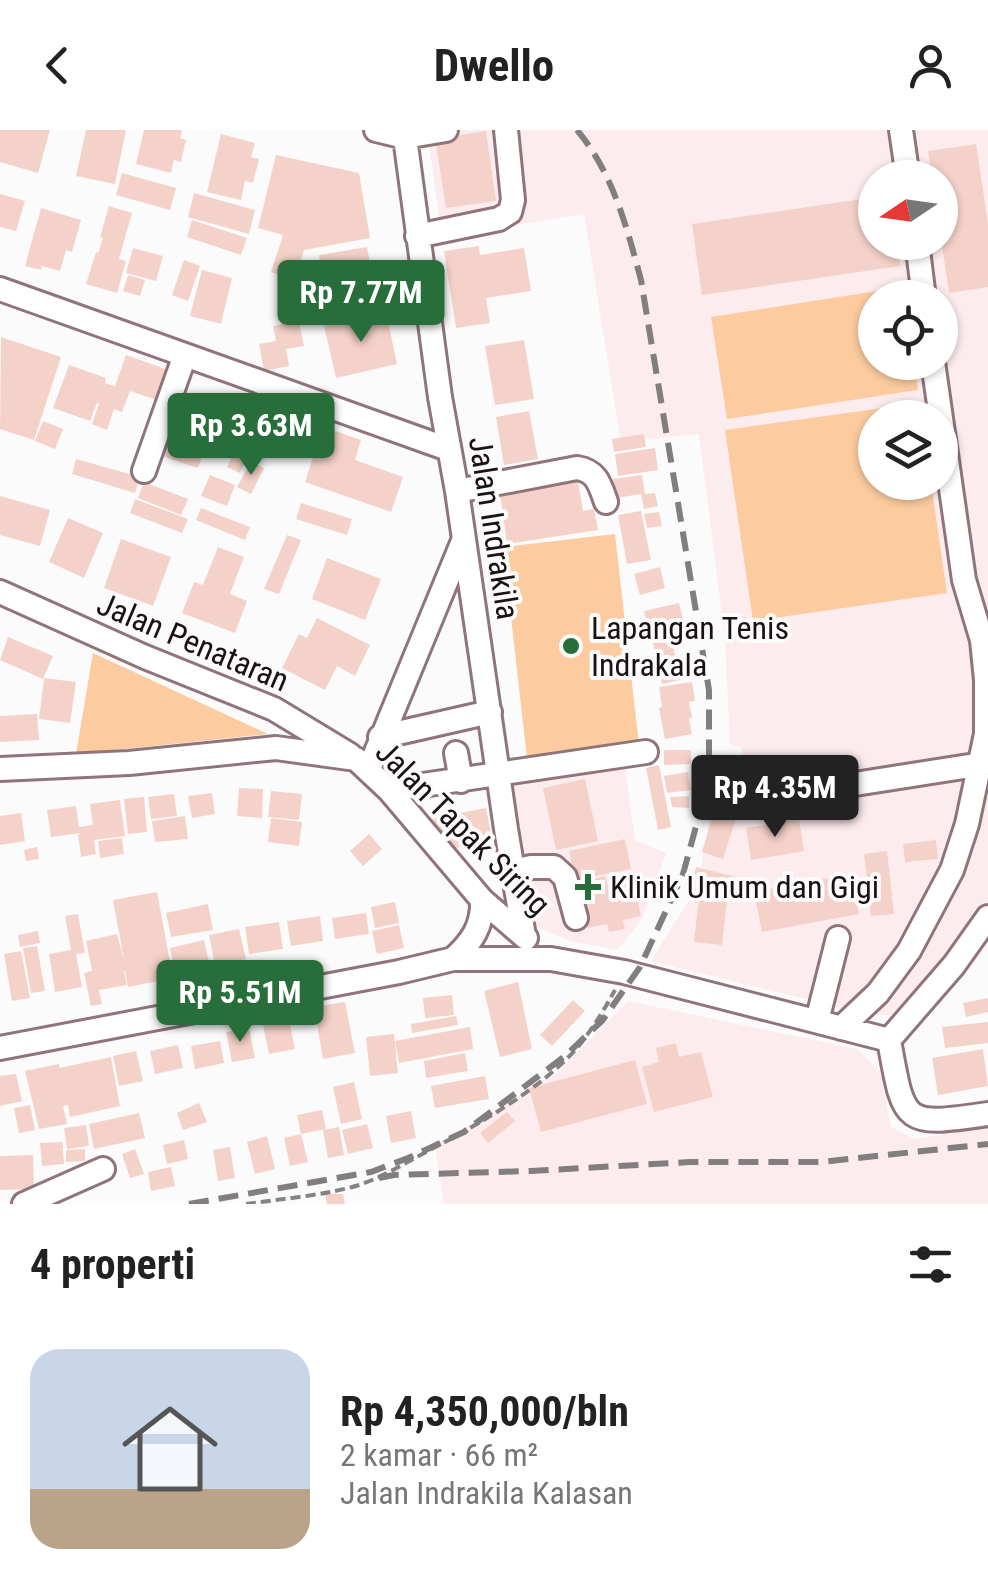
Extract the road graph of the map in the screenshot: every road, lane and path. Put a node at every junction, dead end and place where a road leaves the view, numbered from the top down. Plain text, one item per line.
1 (376, 130) edge
2 (446, 130) edge
3 (506, 130) edge
4 (901, 130) edge
5 (405, 134) edge
6 (905, 160) edge
7 (418, 236) junction
8 (0, 289) edge
9 (186, 355) junction
10 (936, 380) edge
11 (448, 449) junction
12 (144, 471) dead end
13 (457, 491) junction
14 (606, 502) dead end
15 (464, 540) junction
16 (0, 592) edge
17 (490, 712) junction
18 (380, 737) junction
19 (646, 752) dead end
20 (456, 753) dead end
21 (363, 764) junction
22 (984, 764) edge
23 (0, 769) edge
24 (499, 774) junction
25 (461, 781) junction
26 (389, 790) junction
27 (766, 798) dead end
28 (513, 872) junction
29 (482, 900) junction
30 (988, 917) edge
31 (576, 918) dead end
32 (524, 936) junction
33 (838, 938) dead end
34 (453, 959) junction
35 (551, 960) junction
36 (624, 972) junction
37 (817, 1021) junction
38 (841, 1028) junction
39 (888, 1040) junction
40 (0, 1048) edge
41 (988, 1114) edge
42 (103, 1169) dead end
43 (24, 1204) edge
44 (246, 1204) edge

1 - 5 street
2 - 5 street
3 - 7 street
4 - 6 street
5 - 7 street, Jalan Indrakila
7 - 11 street, Jalan Indrakila
8 - 9 street
9 - 11 street
9 - 12 street
10 - 22 street
11 - 13 street, Jalan Indrakila
13 - 14 street
13 - 15 street, Jalan Indrakila
15 - 17 street, Jalan Indrakila
15 - 18 street
16 - 21 street, Jalan Penataran
17 - 18 street
17 - 24 street, Jalan Indrakila
18 - 21 street
19 - 24 street
20 - 25 street
21 - 23 street, Jalan Tapak Siring
21 - 26 street, Jalan Tapak Siring
22 - 27 street
22 - 38 street
24 - 25 street
24 - 28 street, Jalan Indrakila
25 - 26 street
26 - 29 street, Jalan Tapak Siring
28 - 31 street
28 - 32 street, Jalan Indrakila
29 - 32 street, Jalan Tapak Siring
29 - 34 street
30 - 39 street
32 - 35 street, Jalan Tapak Siring
33 - 37 street
34 - 35 street
34 - 40 street
35 - 36 street, Jalan Tapak Siring
36 - 37 street, Jalan Tapak Siring
36 - 44 path
37 - 38 street, Jalan Tapak Siring
38 - 39 street, Jalan Tapak Siring
39 - 41 street
42 - 43 street

